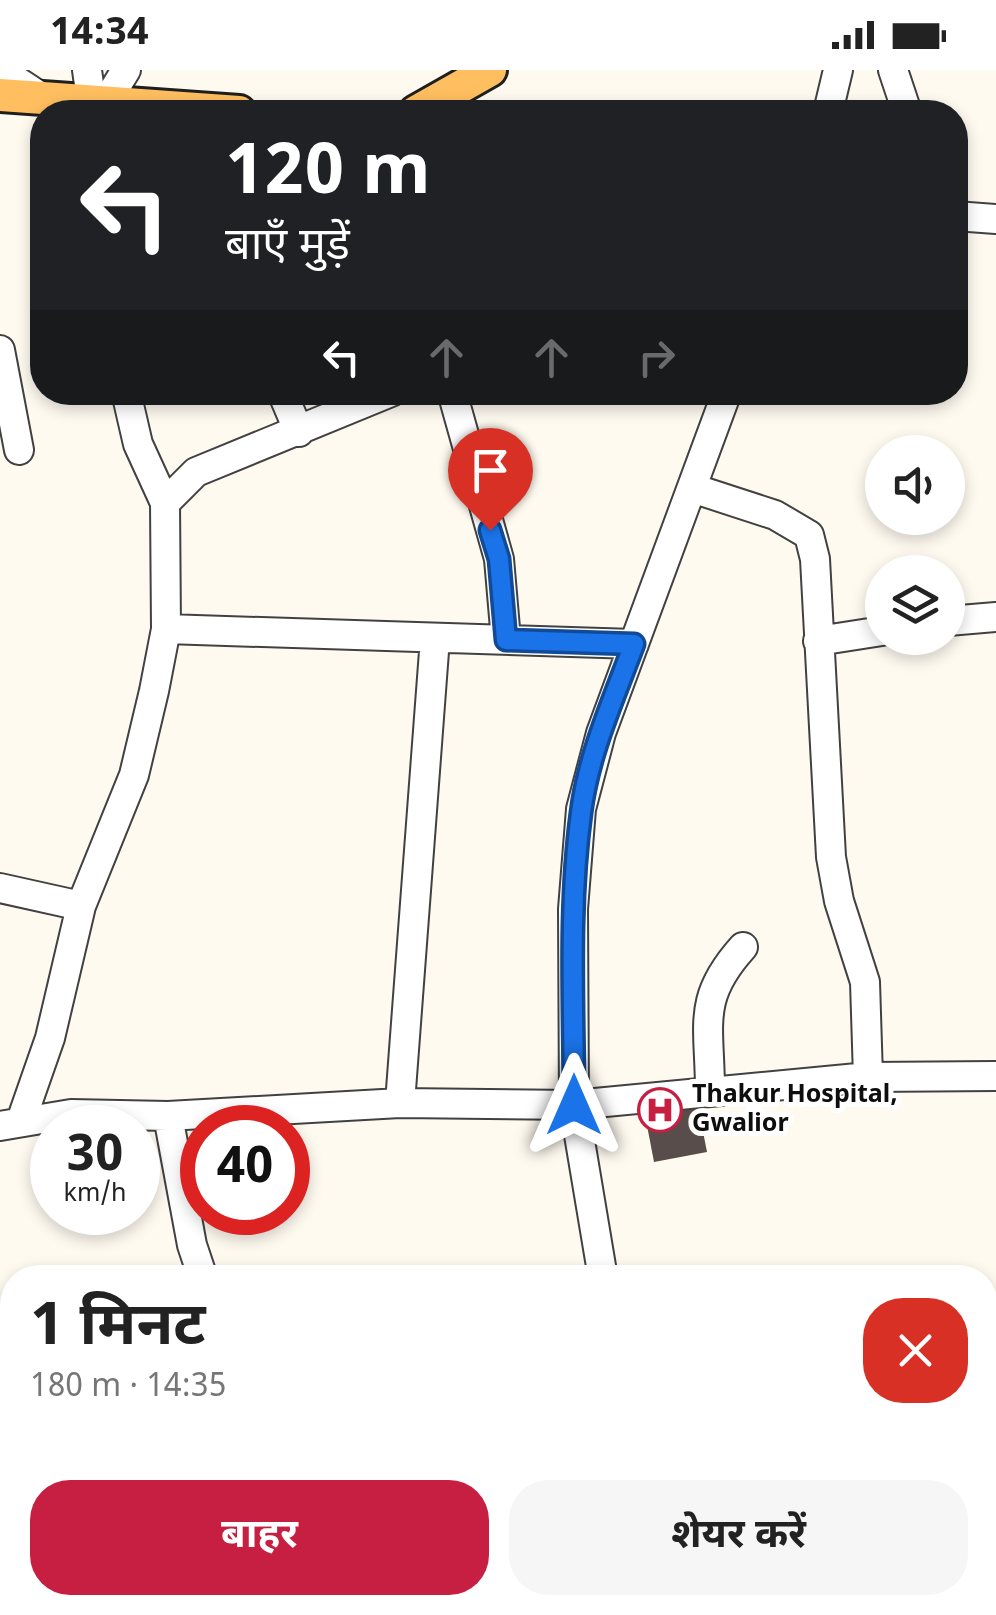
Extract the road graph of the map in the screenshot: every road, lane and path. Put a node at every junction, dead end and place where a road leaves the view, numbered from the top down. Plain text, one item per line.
1 (0, 70) edge
2 (126, 70) edge
3 (490, 70) edge
4 (838, 70) edge
5 (892, 70) edge
6 (95, 90) edge
7 (0, 95) edge
8 (41, 97) junction
9 (122, 100) edge
10 (437, 100) edge
11 (831, 100) edge
12 (903, 100) edge
13 (968, 217) edge
14 (996, 219) edge
15 (0, 350) edge
16 (129, 405) edge
17 (288, 405) edge
18 (361, 405) edge
19 (456, 405) edge
20 (722, 405) edge
21 (299, 432) junction
22 (19, 450) dead end
23 (692, 488) junction
24 (165, 503) junction
25 (996, 617) edge
26 (965, 620) edge
27 (166, 629) junction
28 (865, 634) edge
29 (436, 638) junction
30 (506, 640) junction
31 (818, 641) junction
32 (634, 644) junction
33 (0, 888) edge
34 (82, 906) junction
35 (743, 947) dead end
36 (996, 1076) edge
37 (868, 1077) junction
38 (710, 1091) junction
39 (400, 1103) junction
40 (574, 1105) junction
41 (168, 1116) junction
42 (10, 1123) edge
43 (199, 1265) edge
44 (601, 1265) edge

1 - 8 street
2 - 6 street
3 - 10 main road
4 - 11 street
5 - 12 street
6 - 8 main road
6 - 9 main road
7 - 8 main road
13 - 14 street
15 - 22 street
16 - 24 street
17 - 21 street
18 - 21 street
19 - 30 street
20 - 23 street
21 - 24 street
23 - 31 street
23 - 32 street
24 - 27 street
25 - 26 street
27 - 29 street
27 - 34 street
28 - 31 street
29 - 30 street
29 - 39 street
30 - 32 street
31 - 37 street
32 - 40 street
33 - 34 street
34 - 42 street
35 - 38 street
36 - 37 street
37 - 38 street
38 - 40 street
39 - 40 street
39 - 41 street
40 - 44 street
41 - 42 street
41 - 43 street

